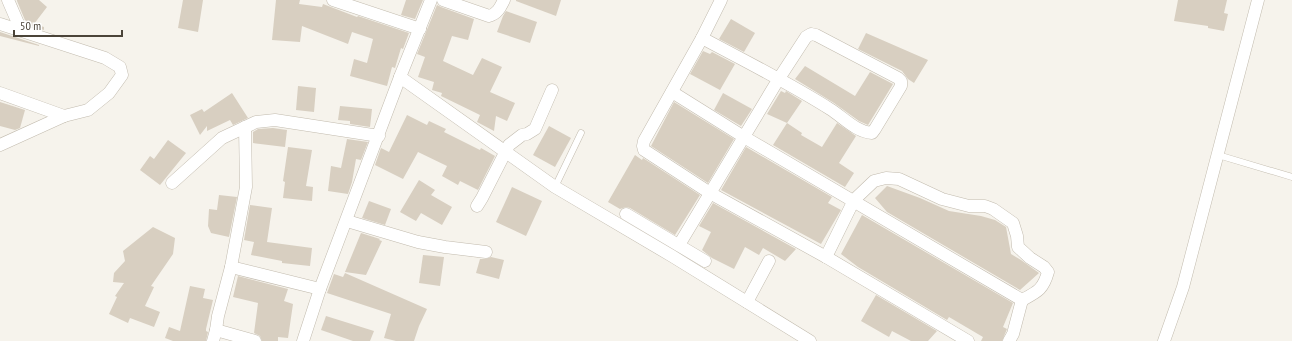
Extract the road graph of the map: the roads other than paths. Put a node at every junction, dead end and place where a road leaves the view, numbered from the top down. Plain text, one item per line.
1 (8, 0) edge
2 (333, 0) edge
3 (431, 0) edge
4 (443, 0) edge
5 (504, 0) edge
6 (721, 0) edge
7 (1258, 0) edge
8 (0, 24) edge
9 (420, 29) junction
10 (21, 30) junction
11 (702, 38) junction
12 (400, 77) junction
13 (778, 80) junction
14 (552, 90) dead end
15 (672, 92) junction
16 (0, 93) edge
17 (64, 116) junction
18 (245, 127) junction
19 (581, 133) dead end
20 (379, 136) junction
21 (744, 137) junction
22 (0, 145) edge
23 (505, 152) junction
24 (1218, 154) junction
25 (1292, 177) edge
26 (172, 183) dead end
27 (555, 187) junction
28 (710, 193) junction
29 (854, 200) junction
30 (477, 206) dead end
31 (626, 214) dead end
32 (347, 221) junction
33 (679, 245) junction
34 (486, 252) dead end
35 (826, 257) junction
36 (769, 260) dead end
37 (705, 261) dead end
38 (232, 267) junction
39 (320, 290) junction
40 (1022, 300) junction
41 (748, 302) junction
42 (215, 336) edge
43 (255, 341) edge
44 (303, 341) edge
45 (810, 341) edge
46 (968, 341) edge
47 (1009, 341) edge
48 (1164, 341) edge

1 - 10 street
2 - 9 street
3 - 9 street
4 - 5 street
6 - 11 street
7 - 24 street
8 - 10 street
9 - 12 street
10 - 17 street
11 - 13 street
11 - 15 street
12 - 20 street
12 - 23 street
13 - 13 street
13 - 21 street
14 - 23 street
15 - 21 street
15 - 28 street
16 - 17 street
17 - 22 street
18 - 20 street
18 - 26 street
18 - 38 street
19 - 27 lane
20 - 32 street
21 - 28 street
21 - 29 street
23 - 27 street
23 - 30 street
24 - 25 lane
24 - 48 street
27 - 41 street
28 - 33 street
28 - 35 street
29 - 35 street
29 - 40 street
29 - 40 street
31 - 33 street
32 - 34 street
32 - 39 street
33 - 37 street
35 - 46 street
36 - 41 street
38 - 39 street
38 - 42 street
39 - 44 street
40 - 47 street
41 - 45 street
42 - 43 street

